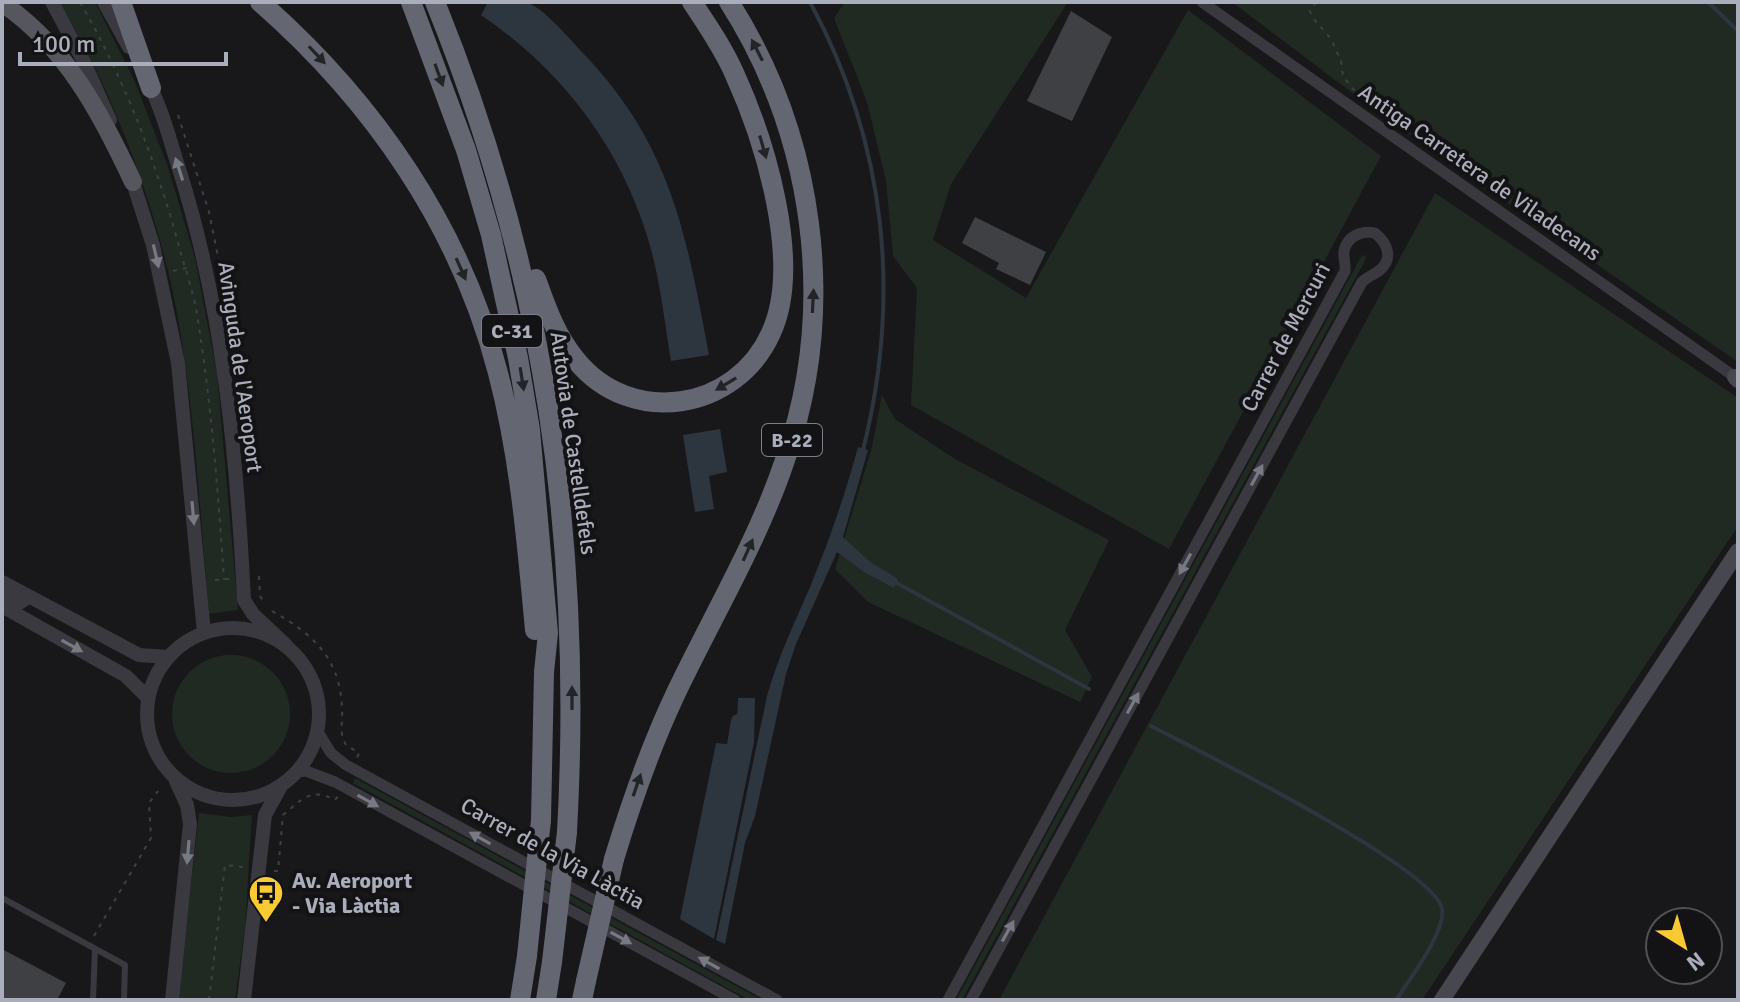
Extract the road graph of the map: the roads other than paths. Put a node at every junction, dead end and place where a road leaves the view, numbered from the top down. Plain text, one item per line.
1 (52, 2) edge
2 (104, 2) edge
3 (121, 2) edge
4 (260, 2) edge
5 (411, 2) edge
6 (435, 2) edge
7 (692, 2) edge
8 (729, 2) edge
9 (1202, 2) edge
10 (2, 3) edge
11 (151, 88) junction
12 (133, 182) junction
13 (507, 209) junction
14 (1737, 378) edge
15 (1738, 551) edge
16 (2, 582) edge
17 (29, 597) junction
18 (2, 604) edge
19 (204, 633) junction
20 (286, 645) junction
21 (168, 657) junction
22 (544, 672) junction
23 (148, 698) junction
24 (318, 732) junction
25 (297, 772) junction
26 (174, 778) junction
27 (281, 786) junction
28 (2, 898) edge
29 (92, 947) junction
30 (584, 991) edge
31 (93, 1000) edge
32 (124, 1000) edge
33 (172, 1000) edge
34 (244, 1000) edge
35 (520, 1000) edge
36 (546, 1000) edge
37 (735, 1000) edge
38 (777, 1000) edge
39 (948, 1000) edge
40 (971, 1000) edge
41 (1442, 1000) edge

1 - 12 street
2 - 11 street, Avinguda de l'Aeroport
3 - 11 highway
4 -> 22 highway
5 -> 22 highway, Autovia de Castelldefels / C-31
6 - 13 highway, Autovia de Castelldefels / C-31
7 -> 13 highway
30 -> 8 highway, B-22, bridge
9 - 14 street, Antiga Carretera de Viladecans
10 - 12 main road
20 -> 11 street, Avinguda de l'Aeroport
12 -> 19 street
36 -> 13 highway, Autovia de Castelldefels / C-31, bridge
15 - 41 main road
16 - 17 street
17 - 18 street
17 - 21 street
18 -> 23 street
19 - 20 street
19 - 21 street
20 - 24 street
21 - 23 street
22 - 35 highway, Autovia de Castelldefels / C-31, bridge
23 - 26 street
24 - 25 street
38 -> 24 street, Carrer de la Via Làctia
25 - 27 street
25 -> 37 street, Carrer de la Via Làctia
26 - 27 street
26 -> 33 street
27 - 34 street
28 - 29 lane
29 - 31 lane
29 - 32 lane
40 -> 39 street, Carrer de Mercuri

